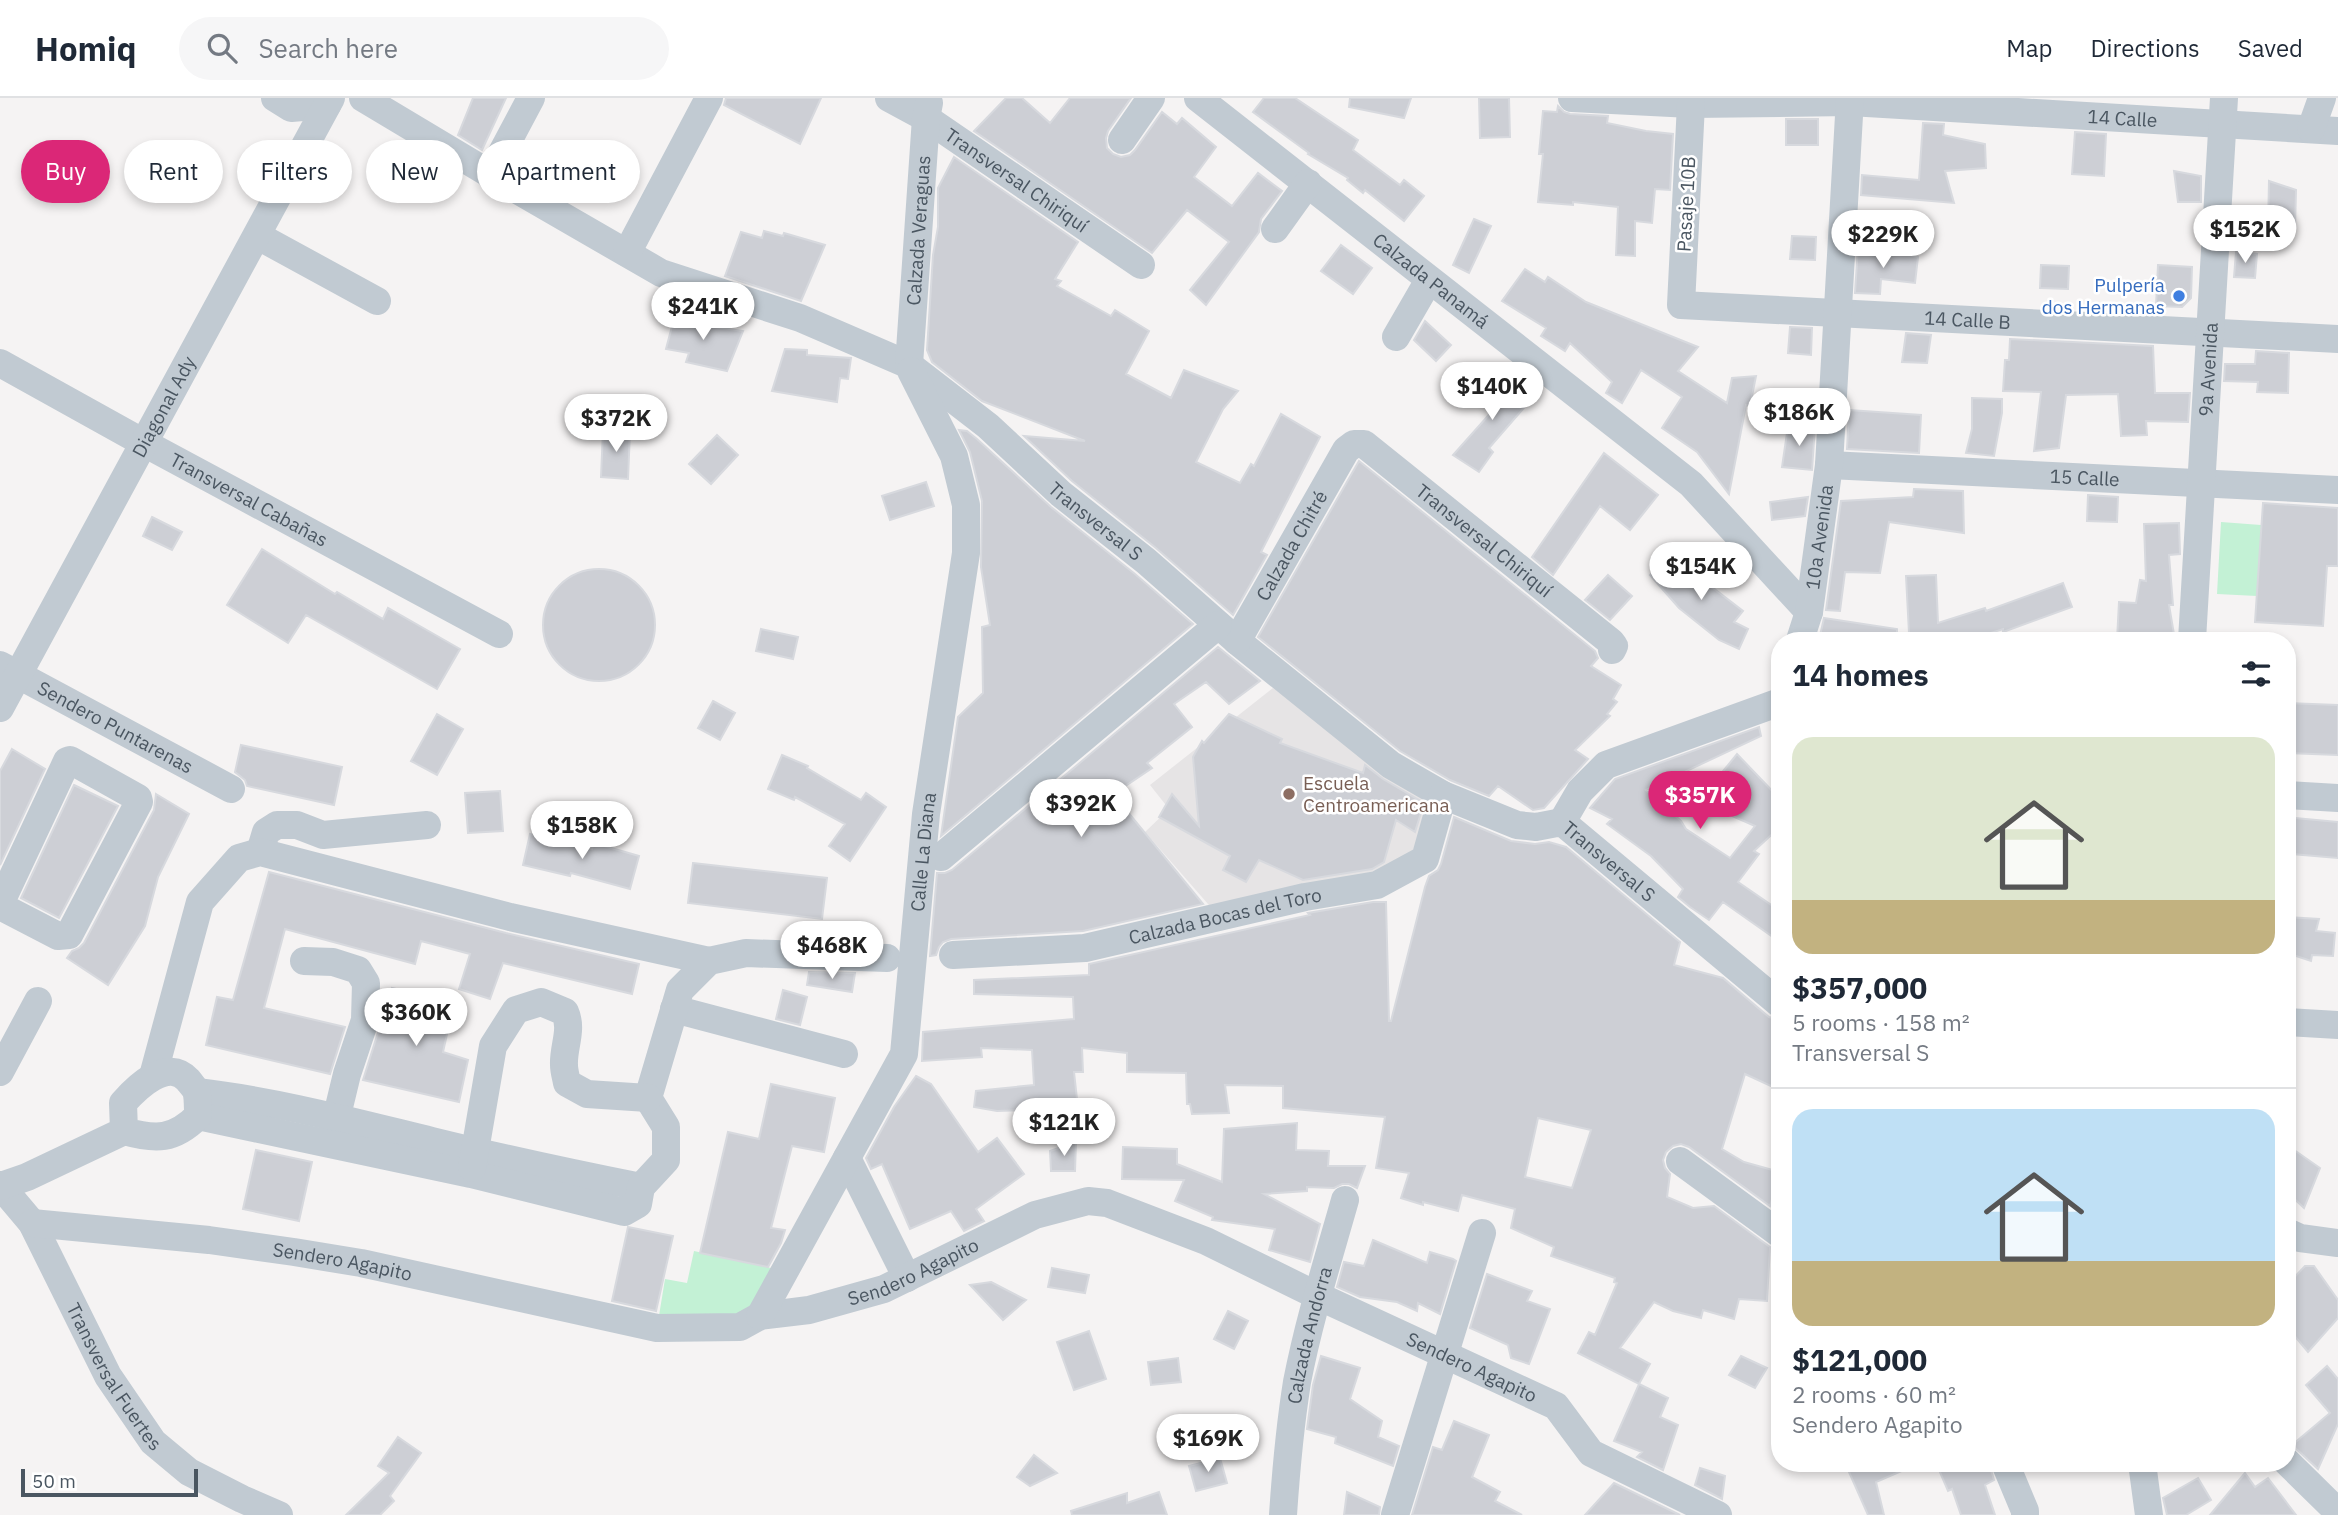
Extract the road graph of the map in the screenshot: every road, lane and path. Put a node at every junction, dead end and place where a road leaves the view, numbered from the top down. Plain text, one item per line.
1 (275, 98) edge
2 (363, 98) edge
3 (531, 98) edge
4 (709, 98) edge
5 (889, 98) edge
6 (1150, 98) edge
7 (1198, 98) edge
8 (1572, 98) edge
9 (2322, 98) edge
10 (1850, 100) edge
11 (329, 102) edge
12 (1691, 103) junction
13 (2010, 105) edge
14 (928, 108) edge
15 (2224, 111) edge
16 (2324, 130) edge
17 (509, 140) edge
18 (1122, 140) dead end
19 (477, 167) edge
20 (1308, 183) junction
21 (539, 203) edge
22 (1275, 229) dead end
23 (258, 236) junction
24 (627, 253) junction
25 (1141, 265) dead end
26 (1429, 280) junction
27 (377, 301) dead end
28 (1681, 305) joint
29 (1838, 315) junction
30 (2212, 333) junction
31 (1396, 337) dead end
32 (2338, 339) edge
33 (0, 363) edge
34 (909, 365) junction
35 (144, 443) junction
36 (1346, 450) joint
37 (1829, 465) junction
38 (2202, 483) junction
39 (2338, 490) edge
40 (1809, 612) junction
41 (1803, 632) edge
42 (2193, 632) edge
43 (1227, 633) junction
44 (499, 634) dead end
45 (1612, 650) dead end
46 (9, 670) edge
47 (1771, 705) edge
48 (0, 708) edge
49 (231, 789) dead end
50 (1443, 795) junction
51 (2296, 796) edge
52 (2338, 798) edge
53 (1562, 822) junction
54 (428, 825) dead end
55 (260, 852) junction
56 (941, 857) dead end
57 (0, 905) edge
58 (953, 956) dead end
59 (887, 958) dead end
60 (304, 961) dead end
61 (709, 961) junction
62 (1771, 996) edge
63 (38, 1001) dead end
64 (674, 1009) junction
65 (2296, 1022) edge
66 (2338, 1025) edge
67 (844, 1054) dead end
68 (0, 1072) edge
69 (153, 1076) junction
70 (648, 1098) junction
71 (197, 1104) junction
72 (333, 1130) junction
73 (124, 1131) junction
74 (847, 1158) junction
75 (1680, 1161) dead end
76 (474, 1163) junction
77 (1, 1186) edge
78 (1345, 1200) dead end
79 (32, 1223) junction
80 (1771, 1227) edge
81 (1482, 1233) dead end
82 (2296, 1236) edge
83 (2338, 1243) edge
84 (907, 1278) junction
85 (1318, 1296) junction
86 (760, 1316) junction
87 (1445, 1353) junction
88 (2296, 1471) edge
89 (2009, 1472) edge
90 (2143, 1472) edge
91 (2338, 1512) edge
92 (279, 1515) edge
93 (1283, 1515) edge
94 (1395, 1515) edge
95 (1718, 1515) edge
96 (2025, 1515) edge
97 (2149, 1515) edge

1 - 11 street
2 - 19 street, Transversal S
3 - 17 street
4 - 24 street
5 - 14 street, Transversal Chiriquí
6 - 18 street
7 - 20 street, Calzada Panamá
8 - 12 street, 14 Calle
9 - 16 street
10 - 12 street, 14 Calle
10 - 13 street, 14 Calle
10 - 29 street, 10a Avenida
11 - 23 street, Diagonal Ady
12 - 28 street, Pasaje 10B
13 - 15 street, 14 Calle
14 - 25 street, Transversal Chiriquí
14 - 34 street, Calzada Veraguas
15 - 16 street, 14 Calle
15 - 30 street, 9a Avenida
20 - 22 street
20 - 26 street, Calzada Panamá
21 - 24 street, Transversal S
23 - 27 street
23 - 35 street, Diagonal Ady
24 - 34 street, Transversal S
26 - 31 street
26 - 40 street, Calzada Panamá
28 - 29 street, 14 Calle B
29 - 30 street, 14 Calle B
29 - 37 street, 10a Avenida
30 - 32 street, 14 Calle B
30 - 38 street, 9a Avenida
33 - 35 street, Transversal Cabañas
34 - 43 street, Transversal S
34 - 74 street, Calle La Diana
35 - 44 street, Transversal Cabañas
35 - 46 street, Diagonal Ady
36 - 43 street, Calzada Chitré
36 - 45 street, Transversal Chiriquí
37 - 38 street, 15 Calle
37 - 40 street, 10a Avenida
38 - 39 street, 15 Calle
38 - 42 street, 9a Avenida
40 - 41 street, 10a Avenida
43 - 50 street, Transversal S
43 - 56 street
46 - 48 street, Diagonal Ady
46 - 49 street, Sendero Puntarenas
47 - 53 street
50 - 53 street, Transversal S
50 - 58 street, Calzada Bocas del Toro
51 - 52 street
53 - 62 street, Transversal S
54 - 55 street
55 - 61 street
55 - 69 street
57 - 57 street
59 - 61 street
60 - 72 street
61 - 64 street
63 - 68 street
64 - 67 street
64 - 70 street
65 - 66 street
69 - 71 street
69 - 73 street
70 - 76 street
70 - 76 street
71 - 72 street
71 - 73 street
72 - 76 street
73 - 77 street
74 - 84 street
74 - 86 street, Calle La Diana
75 - 80 street
77 - 79 street, Transversal Fuertes
78 - 85 street, Calzada Andorra
79 - 86 street, Sendero Agapito
79 - 92 street, Transversal Fuertes
81 - 87 street
82 - 83 street
84 - 85 street, Sendero Agapito
84 - 86 street, Sendero Agapito
85 - 87 street, Sendero Agapito
85 - 93 street, Calzada Andorra
87 - 94 street
87 - 95 street, Sendero Agapito
88 - 91 street
89 - 96 street
90 - 97 street

